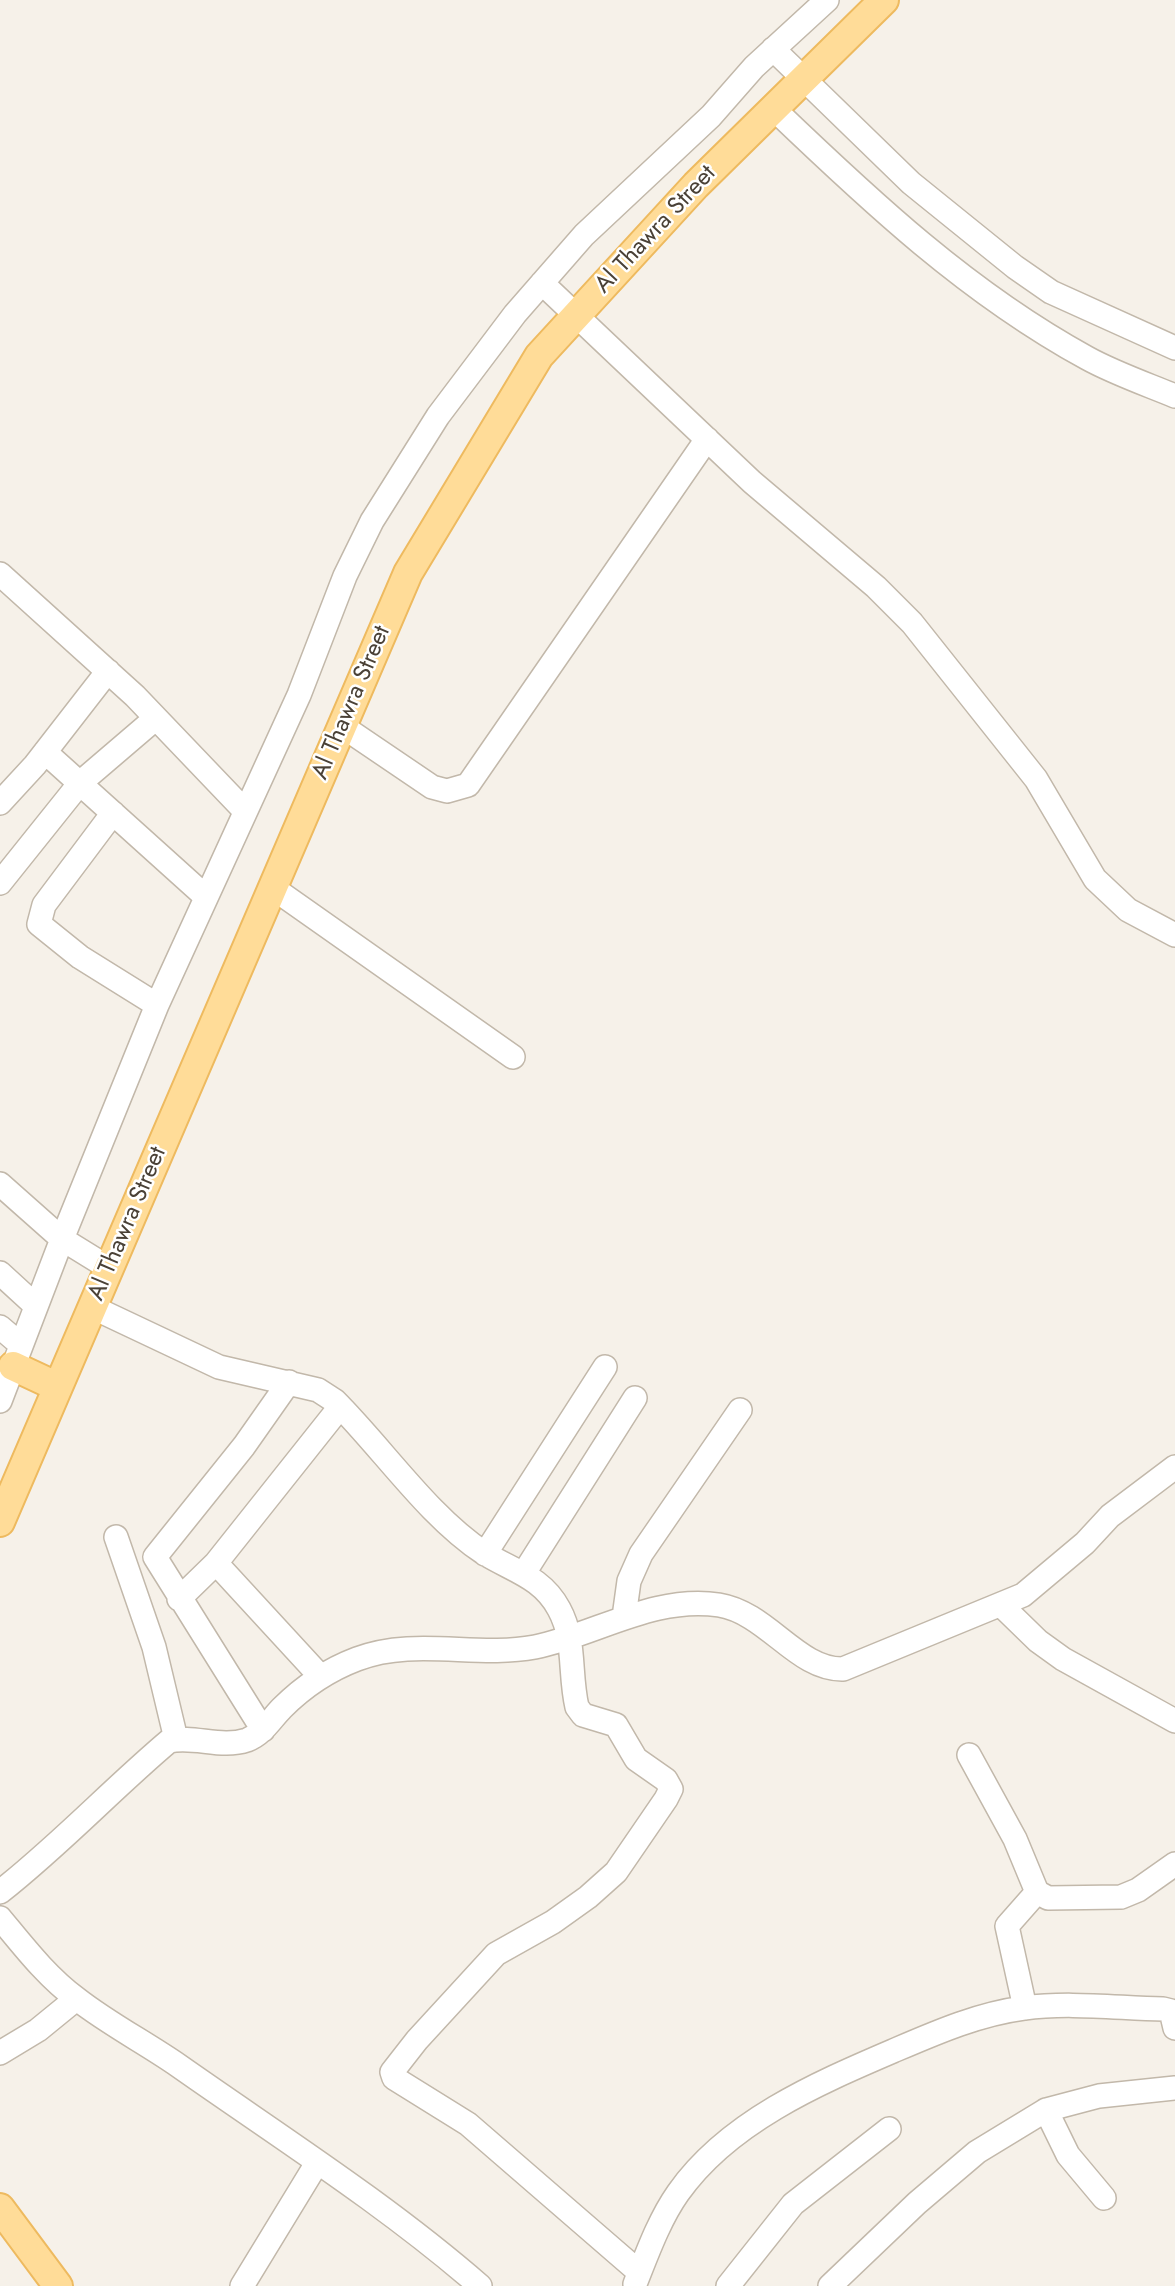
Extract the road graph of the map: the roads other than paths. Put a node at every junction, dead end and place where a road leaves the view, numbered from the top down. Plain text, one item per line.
1 (827, 0) edge
2 (884, 0) edge
3 (773, 50) junction
4 (803, 80) junction
5 (774, 108) junction
6 (542, 283) junction
7 (577, 316) junction
8 (1175, 348) edge
9 (1175, 396) edge
10 (707, 439) junction
11 (0, 574) edge
12 (108, 671) junction
13 (156, 718) junction
14 (342, 726) junction
15 (45, 752) junction
16 (80, 783) junction
17 (0, 803) edge
18 (245, 811) junction
19 (113, 813) junction
20 (0, 883) edge
21 (272, 888) junction
22 (206, 897) junction
23 (1175, 935) edge
24 (158, 1005) junction
25 (513, 1057) dead end
26 (0, 1184) edge
27 (62, 1239) junction
28 (109, 1268) junction
29 (0, 1273) edge
30 (37, 1306) junction
31 (92, 1307) junction
32 (0, 1327) edge
33 (18, 1355) junction
34 (605, 1367) dead end
35 (289, 1382) junction
36 (58, 1387) junction
37 (635, 1398) dead end
38 (0, 1401) edge
39 (340, 1407) junction
40 (740, 1410) dead end
41 (1175, 1467) edge
42 (0, 1522) edge
43 (116, 1537) dead end
44 (485, 1554) junction
45 (216, 1563) junction
46 (524, 1573) junction
47 (179, 1599) junction
48 (1001, 1605) junction
49 (624, 1617) junction
50 (571, 1635) junction
51 (320, 1676) junction
52 (1175, 1721) edge
53 (262, 1730) junction
54 (176, 1739) junction
55 (969, 1755) dead end
56 (1175, 1864) edge
57 (0, 1892) edge
58 (1037, 1892) junction
59 (0, 1918) edge
60 (76, 1999) junction
61 (1025, 2008) junction
62 (1175, 2028) edge
63 (0, 2053) edge
64 (1175, 2088) edge
65 (1046, 2110) junction
66 (888, 2129) dead end
67 (317, 2163) junction
68 (1104, 2198) dead end
69 (0, 2208) edge
70 (637, 2279) edge
71 (835, 2285) edge
72 (58, 2286) edge
73 (242, 2286) edge
74 (480, 2286) edge
75 (728, 2286) edge

1 - 3 street
2 - 4 main road, Al Thawra Street
3 - 4 street
3 - 6 street
4 - 5 main road, Al Thawra Street
4 - 8 street
5 - 7 main road, Al Thawra Street
5 - 9 street
6 - 7 street
6 - 18 street
7 - 10 street
7 - 14 main road, Al Thawra Street
10 - 14 street
10 - 23 street
11 - 12 street
12 - 13 street
12 - 15 street
13 - 16 street
13 - 18 street
14 - 21 main road, Al Thawra Street
15 - 16 street
15 - 17 street
16 - 19 street
16 - 20 street
18 - 22 street
19 - 22 street
19 - 24 street
21 - 25 street
21 - 28 main road, Al Thawra Street
22 - 24 street
24 - 27 street
26 - 27 street
27 - 28 street
27 - 30 street
28 - 31 main road, Al Thawra Street
29 - 30 street
30 - 33 street
31 - 35 street
31 - 36 main road, Al Thawra Street
32 - 33 street
33 - 36 main road
33 - 38 street
34 - 44 street
35 - 39 street
35 - 47 street
36 - 42 main road, Al Thawra Street
37 - 46 street
39 - 44 street
39 - 45 street
40 - 49 street
41 - 48 street
43 - 54 street
44 - 46 street
45 - 47 street
45 - 51 street
46 - 50 street
47 - 53 street
48 - 49 street
48 - 52 street
49 - 50 street
50 - 51 street
50 - 70 street
51 - 53 street
53 - 54 street
54 - 57 street
55 - 58 street
56 - 58 street
58 - 61 street
59 - 60 street
60 - 63 street
60 - 67 street
61 - 62 street
61 - 70 street
64 - 65 street
65 - 68 street
65 - 71 street
66 - 75 street
67 - 73 street
67 - 74 street
69 - 72 main road

